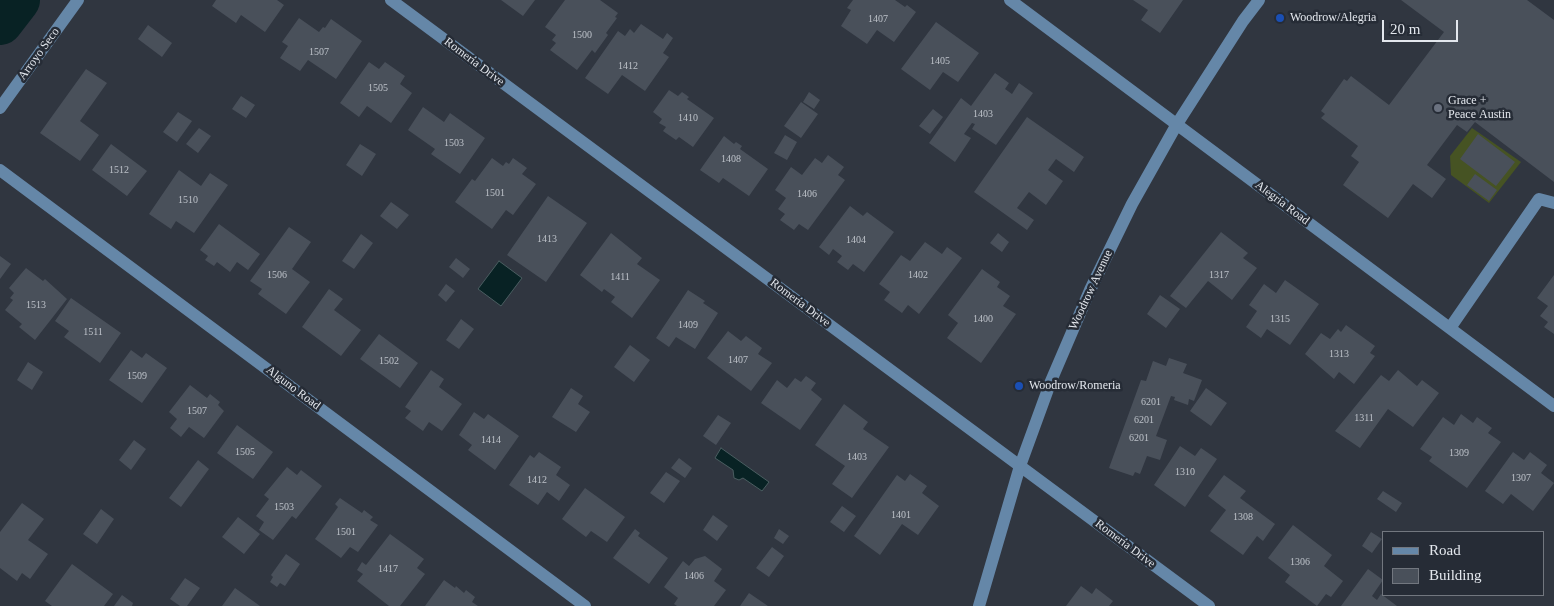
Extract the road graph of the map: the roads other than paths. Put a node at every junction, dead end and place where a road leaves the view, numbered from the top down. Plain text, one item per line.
1 (78, 0) edge
2 (391, 0) edge
3 (1010, 0) edge
4 (1259, 0) edge
5 (0, 108) edge
6 (1177, 124) junction
7 (0, 170) edge
8 (1554, 203) edge
9 (1450, 328) junction
10 (1554, 406) edge
11 (1020, 466) junction
12 (585, 606) edge
13 (978, 606) edge
14 (1209, 606) edge

1 - 5 street, Arroyo Seco
2 - 11 street, Romeria Drive
3 - 6 street, Alegria Road
4 - 6 street, Woodrow Avenue
6 - 9 street, Alegria Road
6 - 11 street, Woodrow Avenue
7 - 12 street, Alguno Road
8 - 9 street
9 - 10 street, Alegria Road
11 - 13 street, Woodrow Avenue
11 - 14 street, Romeria Drive

